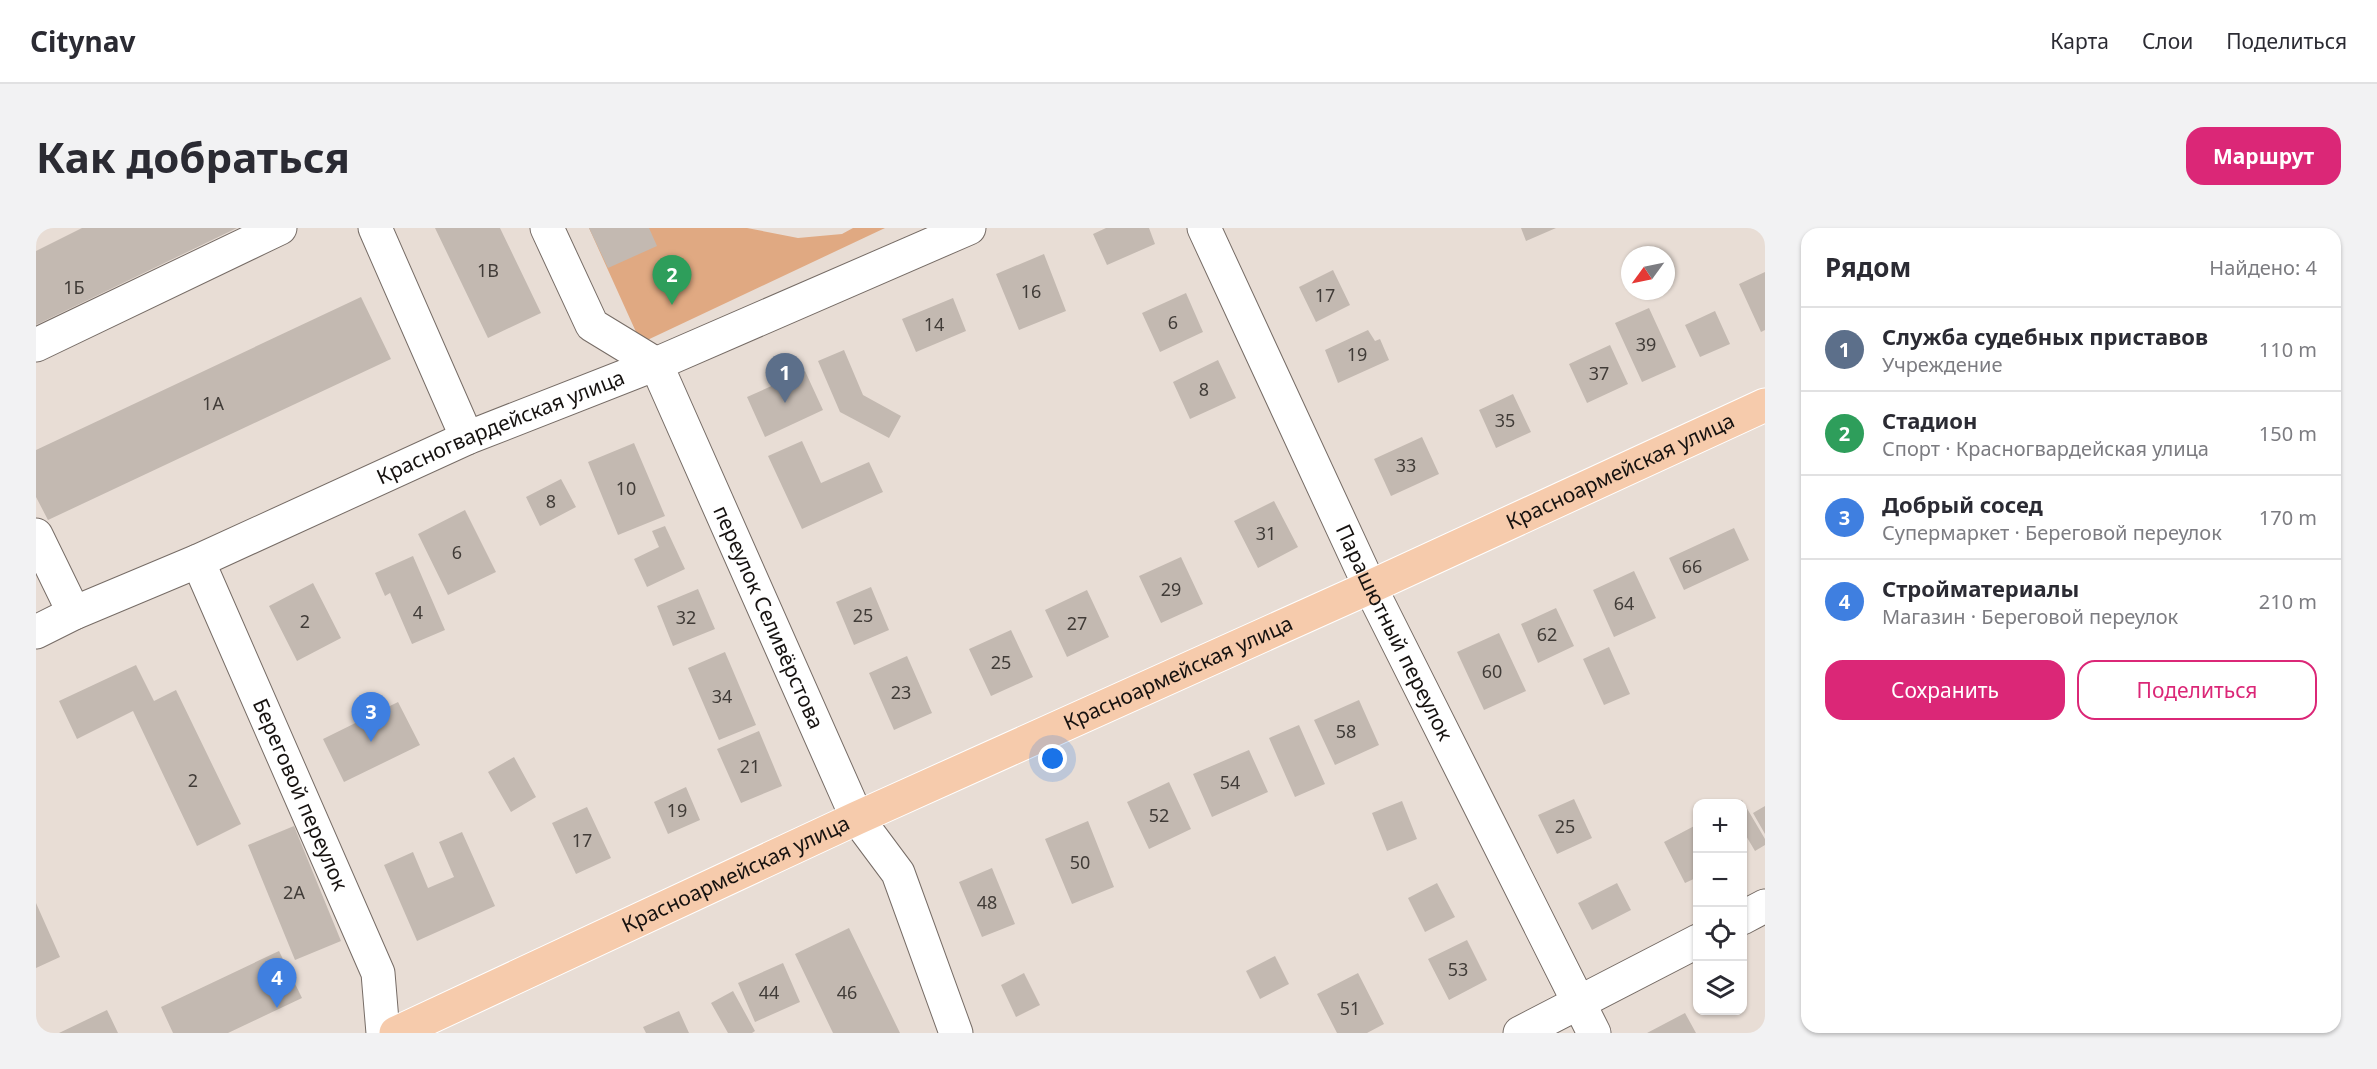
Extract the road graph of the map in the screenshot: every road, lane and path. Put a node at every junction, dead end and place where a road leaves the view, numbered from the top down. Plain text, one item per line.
1 (280, 228) edge
2 (375, 228) edge
3 (547, 228) edge
4 (969, 228) edge
5 (1204, 228) edge
6 (36, 345) edge
7 (656, 364) junction
8 (1765, 405) edge
9 (467, 438) junction
10 (36, 536) edge
11 (198, 561) junction
12 (1370, 587) junction
13 (74, 613) junction
14 (36, 632) edge
15 (857, 818) junction
16 (1765, 906) edge
17 (1747, 916) edge
18 (1693, 944) edge
19 (1579, 1004) junction
20 (383, 1033) edge
21 (396, 1033) edge
22 (956, 1033) edge
23 (1520, 1033) edge
24 (1594, 1033) edge

1 - 6 street
2 - 9 street
3 - 7 street
4 - 7 street, Красногвардейская улица
5 - 12 street, Парашютный переулок
7 - 9 street, Красногвардейская улица
7 - 15 street, переулок Селивёрстова
8 - 12 main road, Красноармейская улица
9 - 11 street, Красногвардейская улица
10 - 13 street
11 - 13 street, Красногвардейская улица
11 - 20 street, Береговой переулок
12 - 15 main road, Красноармейская улица
12 - 19 street, Парашютный переулок
13 - 14 street, Красногвардейская улица
15 - 21 main road, Красноармейская улица
15 - 22 street, переулок Селивёрстова
16 - 17 street
18 - 19 street
19 - 23 street
19 - 24 street, Парашютный переулок

